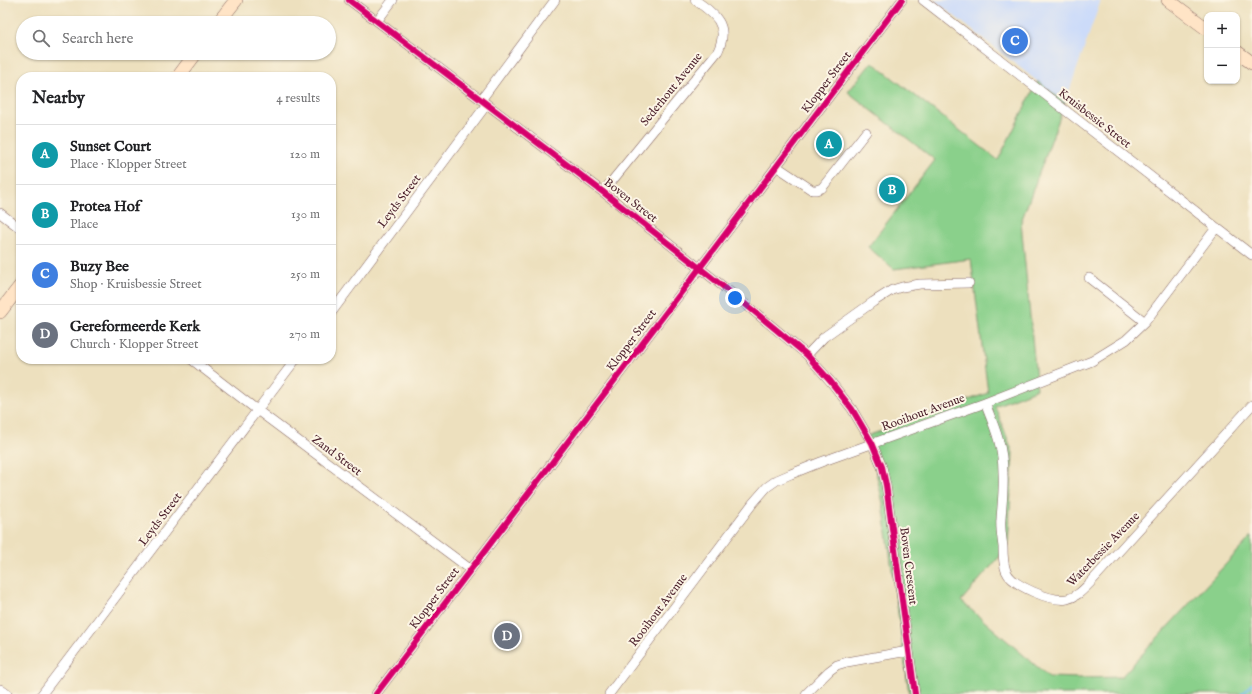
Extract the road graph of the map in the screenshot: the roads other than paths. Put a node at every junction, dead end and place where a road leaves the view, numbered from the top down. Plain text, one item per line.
1 (236, 0) edge
2 (349, 0) edge
3 (394, 0) edge
4 (555, 0) edge
5 (695, 0) edge
6 (902, 0) edge
7 (923, 0) edge
8 (1168, 0) edge
9 (223, 16) edge
10 (377, 21) junction
11 (1204, 27) edge
12 (1240, 54) edge
13 (191, 60) edge
14 (1252, 63) edge
15 (182, 72) edge
16 (484, 102) junction
17 (866, 132) dead end
18 (776, 166) junction
19 (603, 192) junction
20 (0, 213) edge
21 (16, 225) edge
22 (1216, 228) junction
23 (1252, 254) edge
24 (700, 268) junction
25 (1088, 278) dead end
26 (969, 283) dead end
27 (16, 291) edge
28 (336, 305) edge
29 (0, 312) edge
30 (1145, 322) junction
31 (806, 355) junction
32 (197, 364) edge
33 (292, 364) edge
34 (985, 403) junction
35 (1252, 405) edge
36 (257, 410) junction
37 (872, 443) junction
38 (470, 568) junction
39 (908, 651) junction
40 (0, 689) edge
41 (7, 694) edge
42 (42, 694) edge
43 (376, 694) edge
44 (609, 694) edge
45 (806, 694) edge
46 (915, 694) edge

1 - 9 street
2 - 10 street, Boven Street
3 - 10 street
4 - 16 street, Leyds Street
5 - 19 street, Sederhout Avenue
6 - 18 street, Klopper Street
7 - 22 street, Kruisbessie Street
8 - 11 street
10 - 16 street, Boven Street
12 - 14 street
13 - 15 street
16 - 19 street, Boven Street
16 - 28 street, Leyds Street
17 - 18 street
18 - 24 street, Klopper Street
19 - 24 street, Boven Street
20 - 21 street
22 - 23 street, Kruisbessie Street
22 - 30 street, Rooihout Avenue
24 - 31 street, Boven Street
24 - 38 street, Klopper Street
25 - 30 street
26 - 31 street
27 - 29 street
30 - 34 street, Rooihout Avenue
31 - 37 street, Boven Street
32 - 36 street, Zand Street
33 - 36 street, Leyds Street
34 - 35 street, Waterbessie Avenue
34 - 37 street, Rooihout Avenue
36 - 38 street, Zand Street
36 - 42 street, Leyds Street
37 - 39 street, Boven Crescent
37 - 44 street, Rooihout Avenue
38 - 43 street, Klopper Street
39 - 45 street
39 - 46 street, Boven Crescent
40 - 41 street

